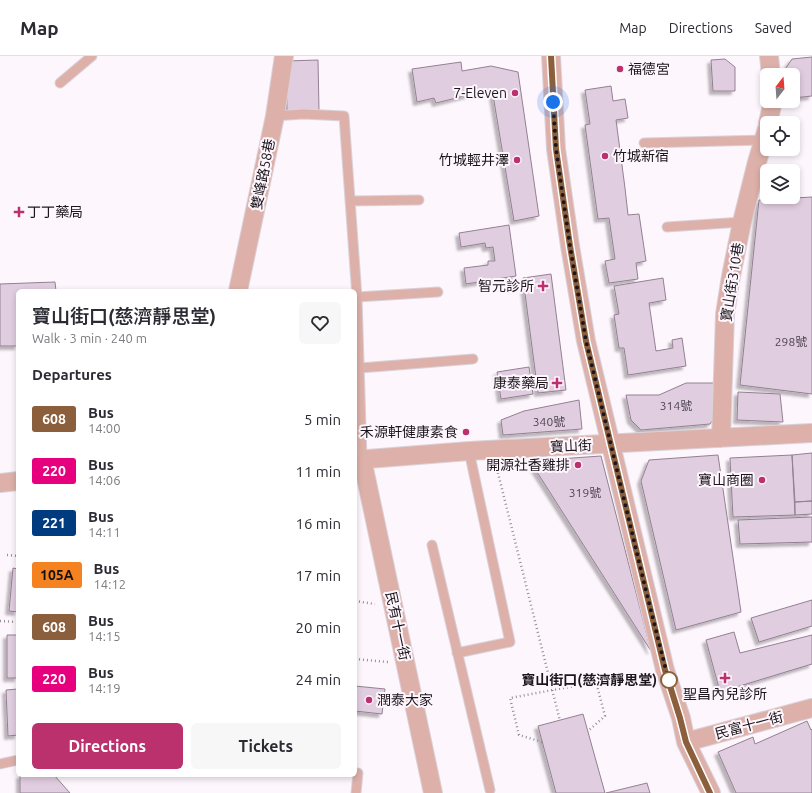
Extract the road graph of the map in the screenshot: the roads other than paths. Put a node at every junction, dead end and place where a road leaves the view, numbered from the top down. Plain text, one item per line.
1 (92, 56) edge
2 (284, 56) edge
3 (550, 56) edge
4 (769, 56) edge
5 (770, 68) edge
6 (60, 83) dead end
7 (275, 116) junction
8 (760, 132) edge
9 (644, 143) dead end
10 (760, 153) edge
11 (419, 200) dead end
12 (350, 201) junction
13 (742, 222) junction
14 (667, 227) dead end
15 (238, 289) edge
16 (356, 289) edge
17 (438, 292) dead end
18 (357, 297) joint
19 (473, 359) dead end
20 (360, 368) junction
21 (812, 433) edge
22 (721, 438) junction
23 (611, 443) junction
24 (469, 451) junction
25 (359, 459) edge
26 (16, 481) edge
27 (0, 483) edge
28 (432, 545) dead end
29 (457, 653) junction
30 (812, 708) edge
31 (686, 742) junction
32 (16, 760) edge
33 (0, 764) edge
34 (357, 777) edge
35 (490, 790) dead end
36 (356, 793) edge
37 (433, 793) edge
38 (710, 793) edge

1 - 6 lane
2 - 7 street, 雙峰路58巷
3 - 23 street
4 - 5 street
7 - 12 lane
7 - 15 street, 雙峰路58巷
8 - 9 lane
10 - 13 street, 寶山街310巷
11 - 12 lane
12 - 16 lane
13 - 14 lane
13 - 22 street, 寶山街310巷
17 - 18 lane
18 - 20 lane
19 - 20 lane
20 - 25 lane
21 - 22 street, 寶山街
22 - 23 street, 寶山街
23 - 24 street, 寶山街
23 - 31 street
24 - 25 street, 寶山街
24 - 29 lane
25 - 37 street, 民有十一街
26 - 27 street
28 - 29 lane
29 - 35 lane
30 - 31 street, 民富十一街
31 - 38 street
32 - 33 lane
34 - 36 lane

